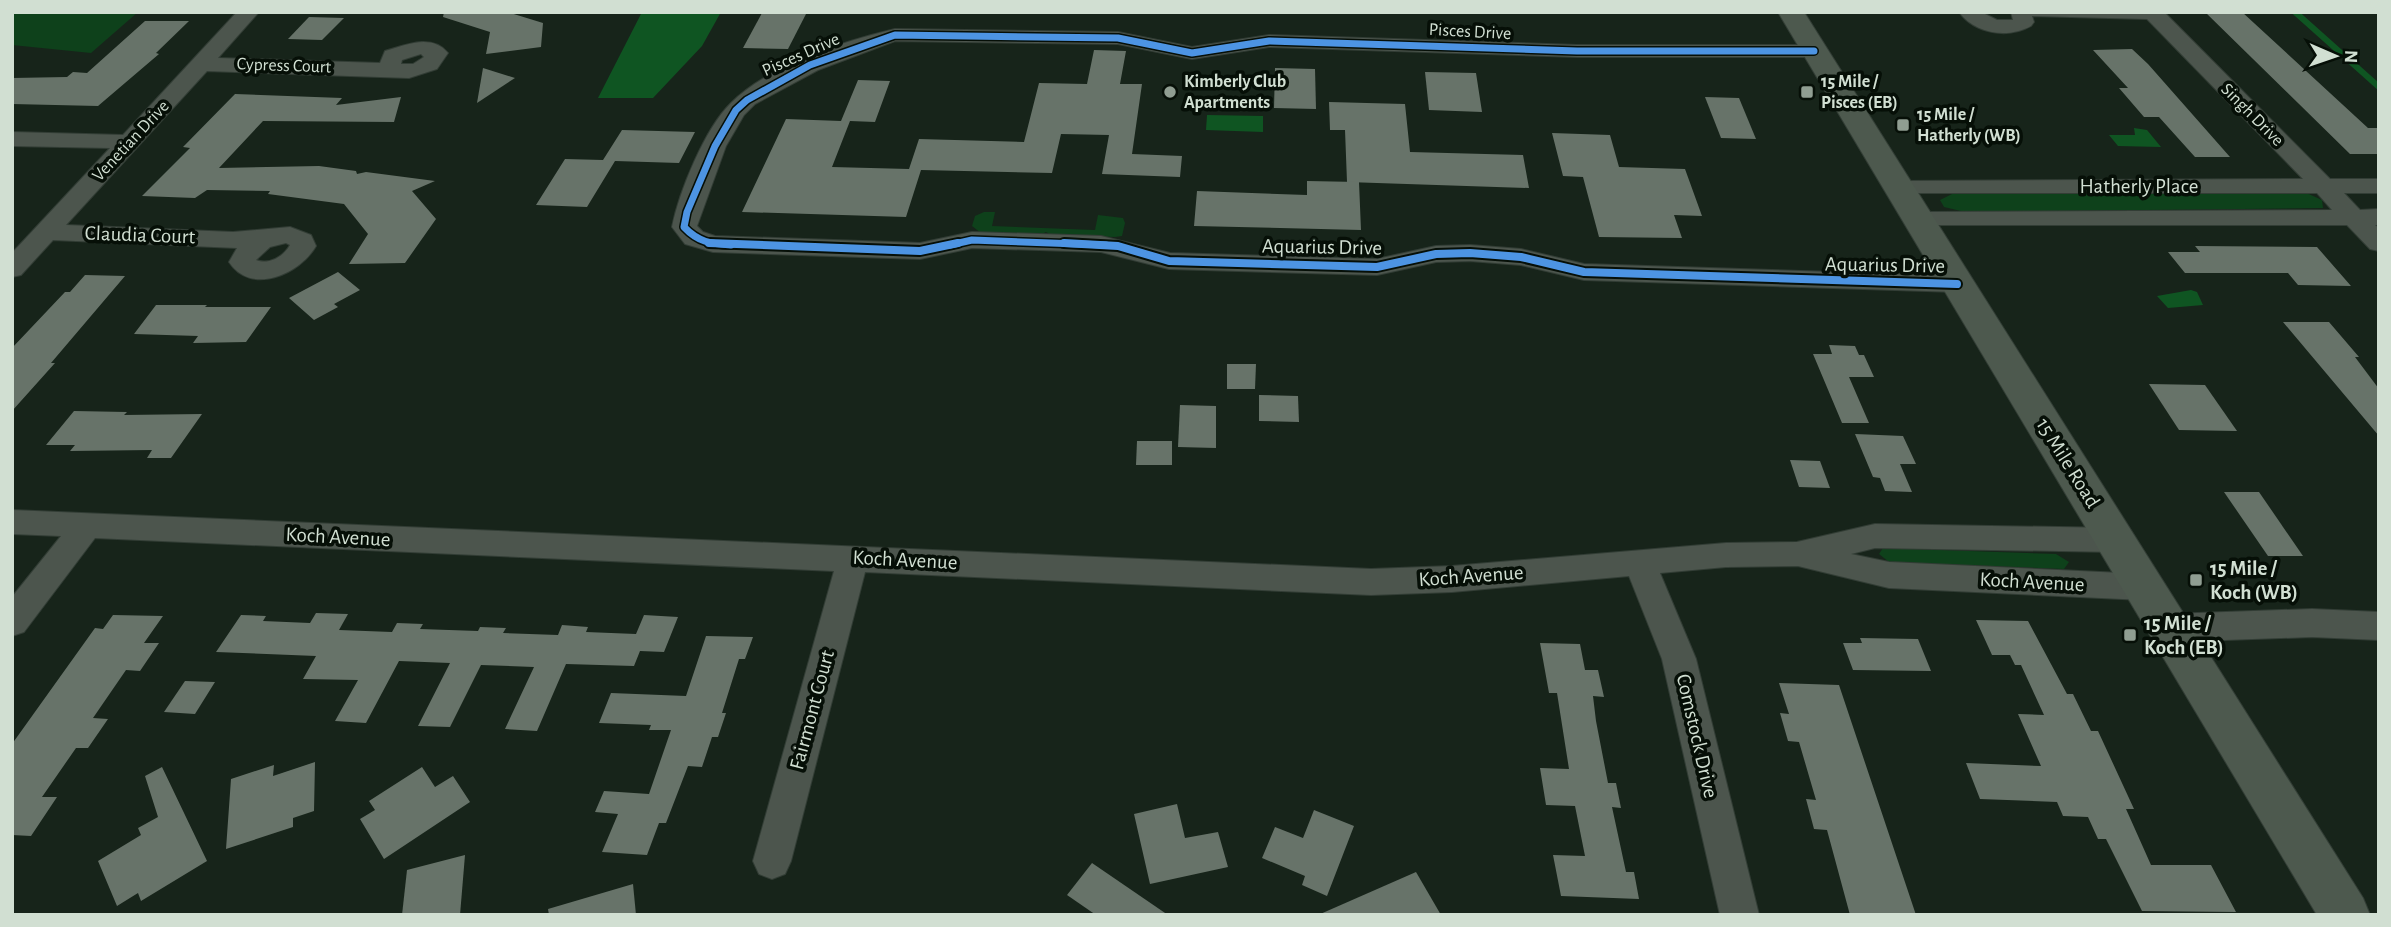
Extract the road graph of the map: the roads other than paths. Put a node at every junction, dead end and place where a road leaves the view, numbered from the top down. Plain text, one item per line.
1 (249, 12) edge
2 (1791, 12) edge
3 (1969, 12) edge
4 (2152, 13) edge
5 (2033, 15) edge
6 (1814, 51) junction
7 (393, 63) dead end
8 (202, 64) junction
9 (12, 139) edge
10 (130, 142) junction
11 (2322, 185) junction
12 (2379, 186) edge
13 (1898, 188) junction
14 (2353, 217) junction
15 (2379, 217) edge
16 (1918, 220) junction
17 (47, 232) junction
18 (688, 233) joint
19 (281, 236) dead end
20 (2379, 243) edge
21 (12, 270) edge
22 (1957, 284) junction
23 (12, 523) edge
24 (88, 525) junction
25 (2115, 541) junction
26 (1797, 554) junction
27 (853, 558) junction
28 (1639, 561) junction
29 (2143, 587) junction
30 (12, 622) edge
31 (2379, 626) edge
32 (2169, 628) junction
33 (772, 861) dead end
34 (1740, 915) edge
35 (2345, 915) edge

1 - 8 street, Venetian Drive
2 - 6 main road, 15 Mile Road
3 - 5 street
4 - 5 street
4 - 11 street, Singh Drive
6 - 13 main road, 15 Mile Road
6 - 18 street, Pisces Drive
7 - 8 street, Cypress Court
8 - 10 street, Venetian Drive
9 - 10 street
10 - 17 street, Venetian Drive
11 - 12 street, Hatherly Place
11 - 13 street, Hatherly Place
11 - 14 street, Singh Drive
13 - 16 main road, 15 Mile Road
14 - 15 street, Hatherly Place
14 - 16 street, Hatherly Place
14 - 20 street, Singh Drive
16 - 22 main road, 15 Mile Road
17 - 19 street, Claudia Court
17 - 21 street, Venetian Drive
18 - 22 street, Aquarius Drive
22 - 25 main road, 15 Mile Road
23 - 24 street, Koch Avenue
24 - 27 street, Koch Avenue
24 - 30 street
25 - 26 street, Koch Avenue
25 - 29 main road, 15 Mile Road
26 - 28 street, Koch Avenue
26 - 29 street, Koch Avenue
27 - 28 street, Koch Avenue
27 - 33 street, Fairmont Court
28 - 34 street, Comstock Drive
29 - 32 main road, 15 Mile Road
31 - 32 street
32 - 35 main road, 15 Mile Road

